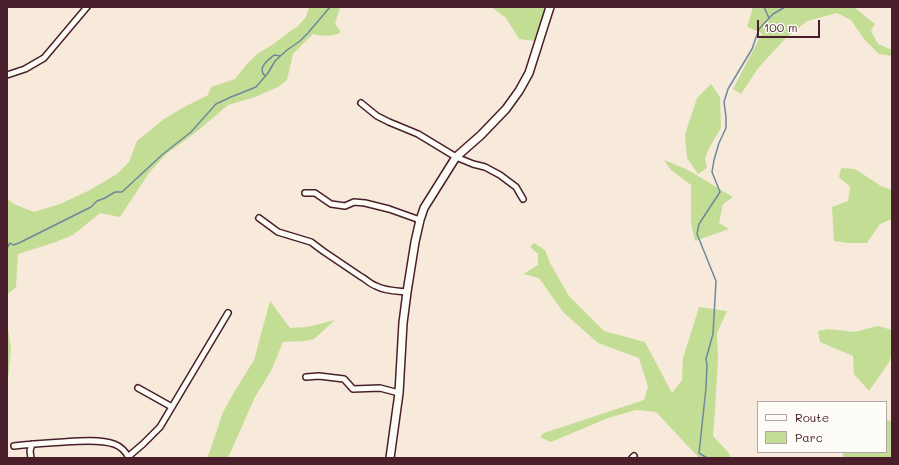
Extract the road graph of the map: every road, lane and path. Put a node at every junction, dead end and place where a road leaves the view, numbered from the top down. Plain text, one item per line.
1 (87, 7) edge
2 (550, 7) edge
3 (7, 75) edge
4 (361, 104) dead end
5 (456, 157) junction
6 (305, 193) dead end
7 (523, 199) dead end
8 (260, 218) dead end
9 (420, 220) junction
10 (407, 292) junction
11 (228, 313) dead end
12 (306, 377) dead end
13 (138, 388) dead end
14 (399, 393) junction
15 (172, 407) junction
16 (32, 444) junction
17 (14, 446) dead end
18 (129, 457) edge
19 (30, 458) edge
20 (390, 458) edge

1 - 3 street
2 - 5 main road
4 - 5 street
5 - 7 street
5 - 9 main road
6 - 9 street
8 - 10 street
9 - 10 main road
10 - 14 main road
11 - 15 street
12 - 14 street
13 - 15 street
14 - 20 main road
15 - 18 street
16 - 17 street
16 - 18 street
16 - 19 street

